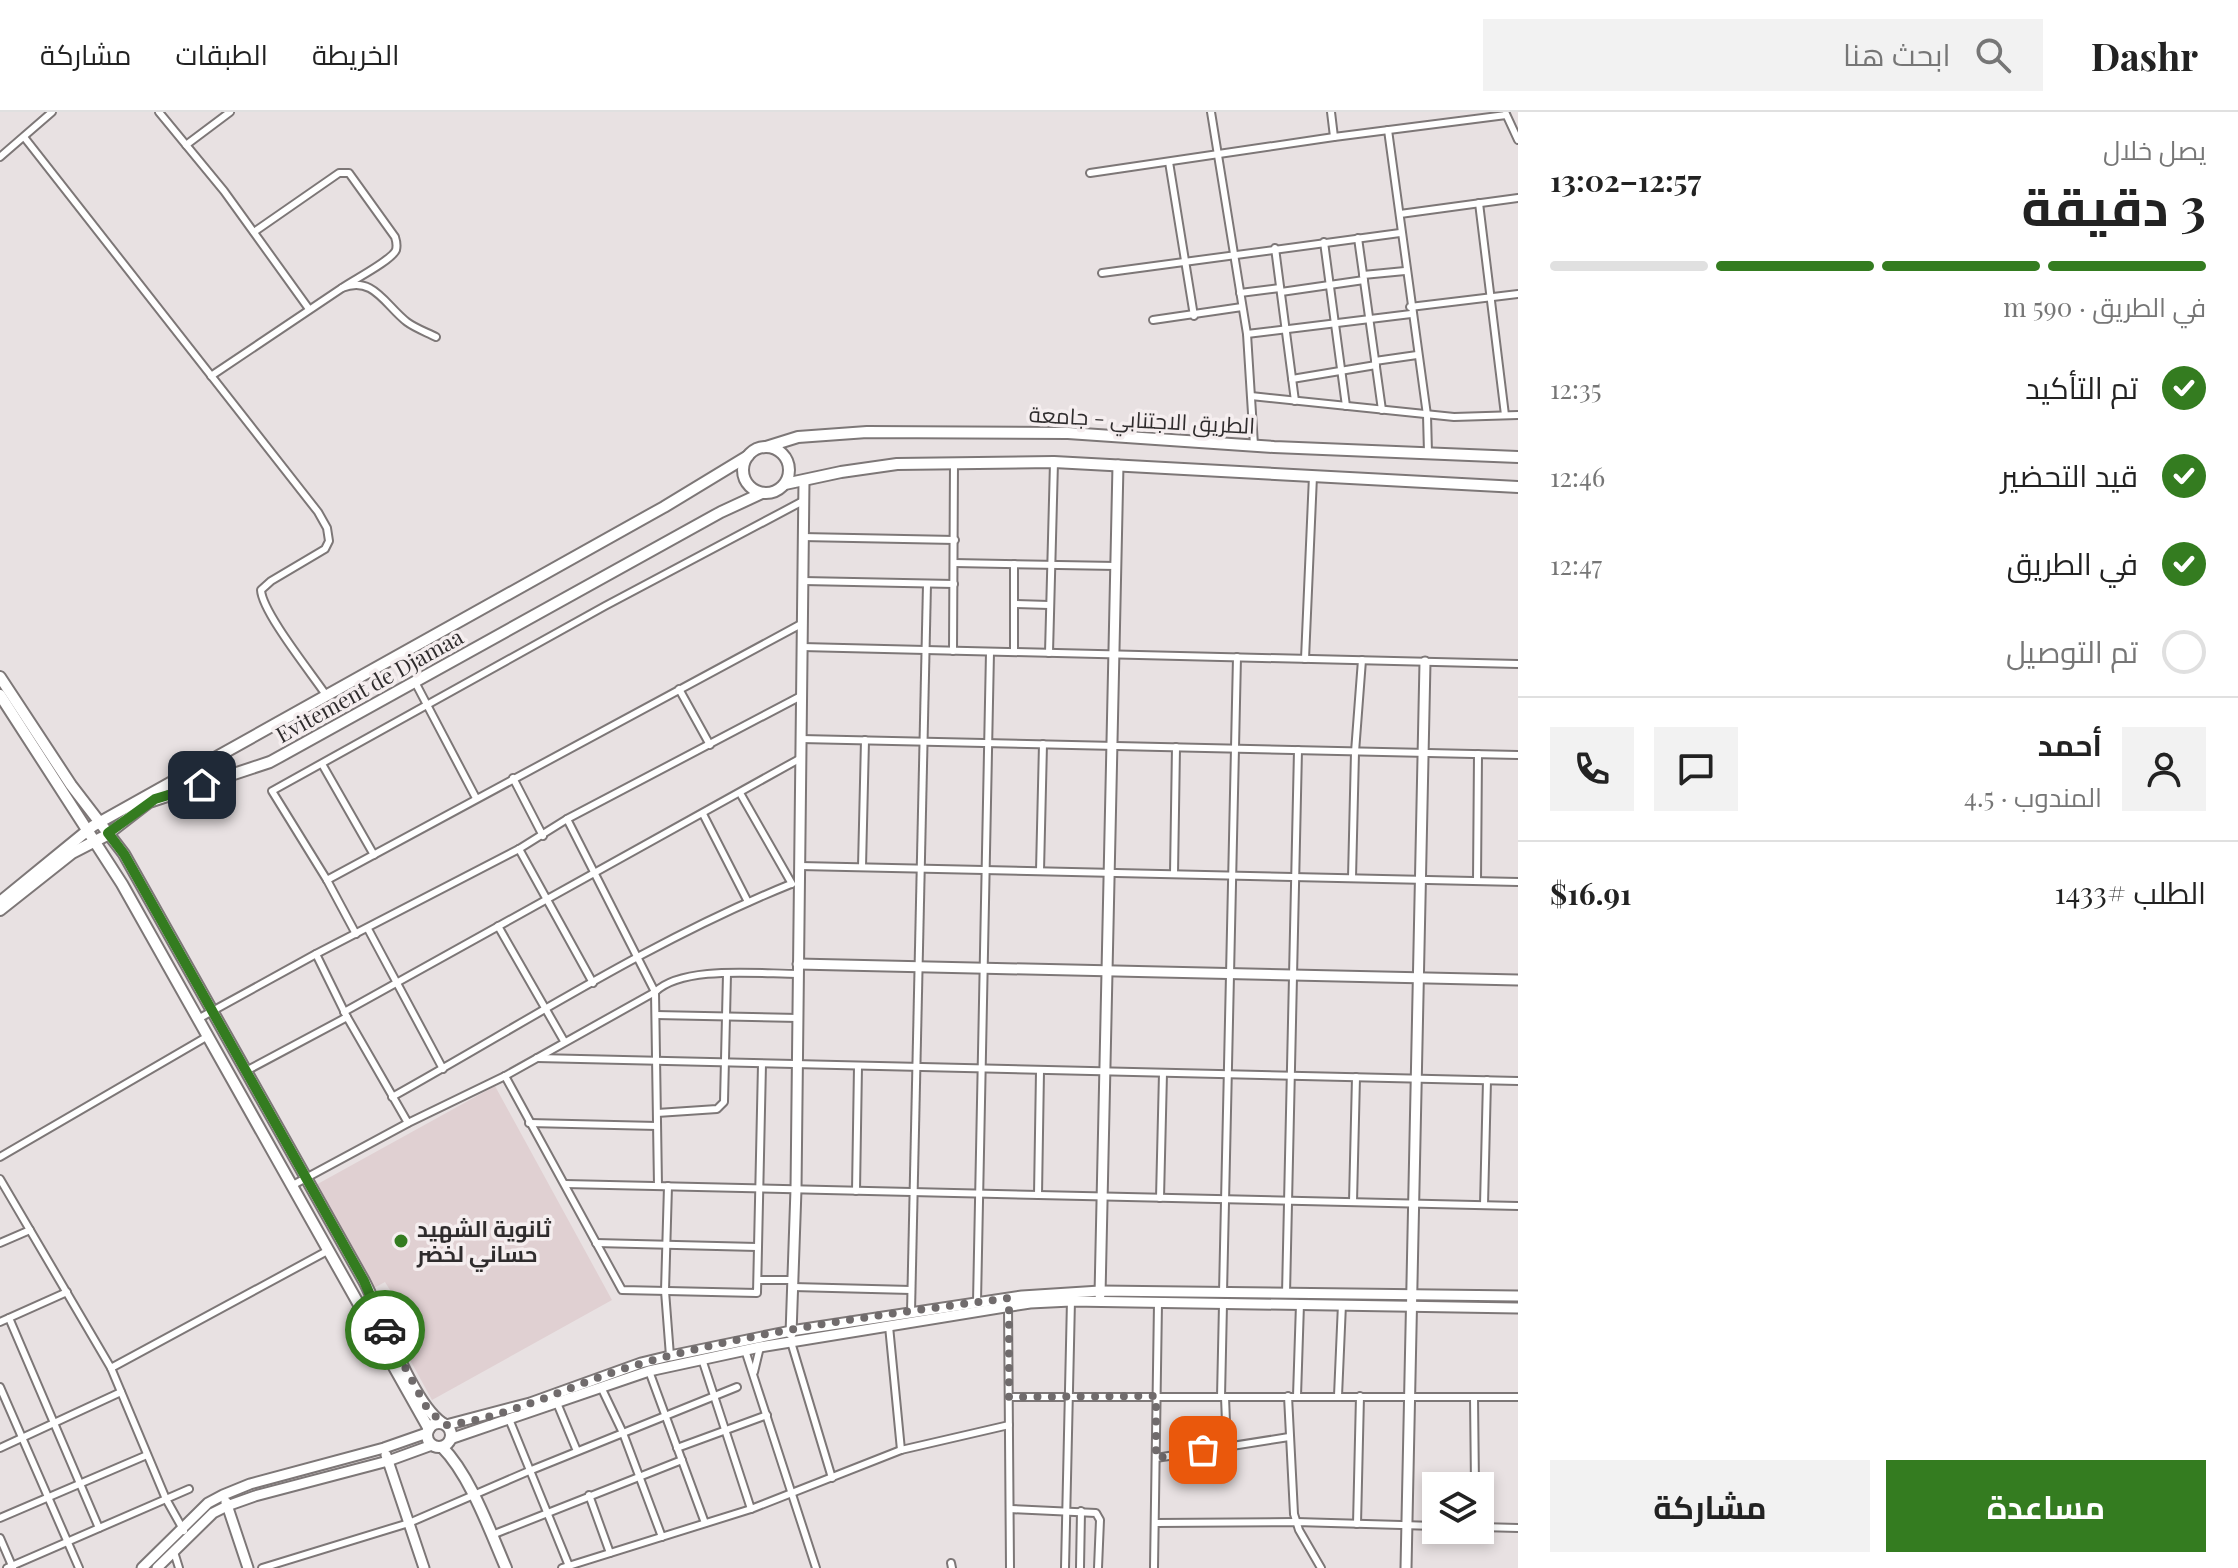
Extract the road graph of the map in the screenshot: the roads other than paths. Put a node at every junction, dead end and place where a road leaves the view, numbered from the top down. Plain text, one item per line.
1 (52, 112) edge
2 (159, 112) edge
3 (230, 112) edge
4 (1211, 112) edge
5 (1331, 112) edge
6 (1506, 113) edge
7 (1388, 130) junction
8 (24, 137) junction
9 (1334, 137) junction
10 (1518, 140) edge
11 (0, 145) edge
12 (186, 145) junction
13 (12, 147) junction
14 (1216, 156) junction
15 (0, 157) edge
16 (1169, 162) junction
17 (1090, 173) dead end
18 (1518, 198) edge
19 (1479, 203) junction
20 (1400, 214) junction
21 (254, 232) junction
22 (1400, 233) junction
23 (1358, 238) junction
24 (1324, 242) junction
25 (1275, 248) junction
26 (1233, 254) junction
27 (1185, 261) junction
28 (1405, 271) junction
29 (1102, 273) dead end
30 (1364, 278) junction
31 (1330, 286) junction
32 (342, 288) junction
33 (1281, 290) junction
34 (1240, 293) junction
35 (1518, 294) edge
36 (1491, 297) junction
37 (1242, 307) junction
38 (309, 309) junction
39 (1411, 310) junction
40 (1194, 316) junction
41 (1369, 319) junction
42 (1153, 320) dead end
43 (1335, 323) junction
44 (1286, 329) junction
45 (1247, 334) junction
46 (436, 337) dead end
47 (1417, 355) junction
48 (1375, 363) junction
49 (1341, 370) junction
50 (211, 376) junction
51 (1292, 379) junction
52 (1251, 396) junction
53 (1295, 401) junction
54 (1346, 406) junction
55 (1382, 410) junction
56 (1427, 415) junction
57 (1505, 415) junction
58 (1518, 415) edge
59 (1254, 445) junction
60 (766, 447) junction
61 (1428, 453) junction
62 (748, 456) junction
63 (1518, 457) edge
64 (1054, 462) junction
65 (954, 463) junction
66 (1118, 465) junction
67 (1313, 476) junction
68 (804, 480) junction
69 (785, 484) junction
70 (1518, 487) edge
71 (762, 493) junction
72 (804, 500) junction
73 (802, 537) junction
74 (955, 540) junction
75 (954, 563) junction
76 (1014, 564) junction
77 (1049, 565) junction
78 (1116, 566) junction
79 (803, 581) junction
80 (927, 584) junction
81 (954, 584) junction
82 (1014, 604) junction
83 (1049, 605) junction
84 (803, 623) junction
85 (802, 647) junction
86 (925, 650) junction
87 (953, 651) junction
88 (990, 652) junction
89 (1014, 652) junction
90 (1049, 653) junction
91 (1114, 655) junction
92 (1237, 657) junction
93 (1305, 659) junction
94 (1362, 660) junction
95 (1425, 662) junction
96 (1518, 664) edge
97 (0, 677) edge
98 (415, 682) junction
99 (679, 689) junction
100 (0, 695) edge
101 (326, 695) junction
102 (802, 696) junction
103 (426, 705) junction
104 (801, 739) junction
105 (865, 740) junction
106 (923, 742) junction
107 (989, 743) junction
108 (1043, 744) junction
109 (710, 745) junction
110 (1112, 746) junction
111 (1176, 747) junction
112 (1235, 749) junction
113 (1298, 750) junction
114 (1355, 752) junction
115 (1423, 753) junction
116 (1478, 754) junction
117 (1518, 755) edge
118 (801, 758) junction
119 (322, 764) junction
120 (513, 778) junction
121 (740, 793) junction
122 (476, 798) junction
123 (703, 814) junction
124 (567, 819) junction
125 (99, 823) junction
126 (88, 830) junction
127 (108, 833) junction
128 (543, 836) junction
129 (94, 841) junction
130 (519, 849) junction
131 (374, 855) junction
132 (800, 866) junction
133 (862, 867) junction
134 (921, 869) junction
135 (986, 870) junction
136 (1040, 871) junction
137 (1109, 873) junction
138 (595, 874) junction
139 (1174, 874) junction
140 (1233, 876) junction
141 (1295, 877) junction
142 (1352, 878) junction
143 (327, 880) junction
144 (1421, 880) junction
145 (1477, 881) junction
146 (1518, 882) edge
147 (791, 884) junction
148 (799, 898) junction
149 (547, 899) junction
150 (0, 902) edge
151 (748, 902) junction
152 (0, 910) edge
153 (498, 926) junction
154 (368, 929) junction
155 (356, 934) junction
156 (316, 954) junction
157 (637, 959) junction
158 (918, 966) junction
159 (984, 968) junction
160 (798, 969) junction
161 (1107, 971) junction
162 (727, 974) junction
163 (1231, 974) junction
164 (1293, 975) junction
165 (1419, 978) junction
166 (1518, 980) edge
167 (396, 983) junction
168 (593, 983) junction
169 (655, 992) junction
170 (544, 1010) junction
171 (213, 1011) junction
172 (345, 1014) junction
173 (656, 1015) junction
174 (725, 1017) junction
175 (798, 1018) junction
176 (198, 1019) junction
177 (208, 1036) junction
178 (564, 1041) junction
179 (537, 1058) junction
180 (656, 1061) junction
181 (725, 1063) junction
182 (762, 1064) junction
183 (797, 1064) junction
184 (858, 1066) junction
185 (916, 1067) junction
186 (443, 1069) junction
187 (982, 1069) junction
188 (246, 1071) junction
189 (1040, 1071) junction
190 (1105, 1071) junction
191 (1163, 1073) junction
192 (1228, 1074) junction
193 (505, 1076) junction
194 (1291, 1076) junction
195 (1356, 1077) junction
196 (1416, 1078) junction
197 (1487, 1080) junction
198 (1518, 1081) edge
199 (392, 1097) junction
200 (657, 1113) junction
201 (408, 1123) junction
202 (529, 1123) junction
203 (657, 1126) junction
204 (0, 1157) edge
205 (306, 1178) junction
206 (0, 1179) edge
207 (565, 1184) junction
208 (293, 1185) junction
209 (658, 1186) junction
210 (668, 1186) junction
211 (758, 1188) junction
212 (796, 1189) junction
213 (856, 1191) junction
214 (914, 1192) junction
215 (979, 1194) junction
216 (1038, 1195) junction
217 (1102, 1196) junction
218 (1160, 1198) junction
219 (1224, 1200) junction
220 (1288, 1201) junction
221 (1353, 1202) junction
222 (1414, 1204) junction
223 (1484, 1205) junction
224 (1518, 1206) edge
225 (30, 1230) junction
226 (0, 1243) edge
227 (596, 1243) junction
228 (667, 1245) junction
229 (757, 1247) junction
230 (329, 1250) junction
231 (758, 1280) junction
232 (793, 1283) junction
233 (911, 1290) junction
234 (665, 1291) junction
235 (67, 1292) junction
236 (1223, 1293) junction
237 (1286, 1294) junction
238 (1518, 1296) edge
239 (1070, 1297) junction
240 (1100, 1297) junction
241 (1412, 1300) junction
242 (977, 1302) junction
243 (1009, 1302) junction
244 (1158, 1303) junction
245 (1223, 1304) junction
246 (1300, 1304) junction
247 (1342, 1304) junction
248 (1518, 1308) edge
249 (911, 1312) junction
250 (9, 1318) junction
251 (0, 1322) edge
252 (889, 1326) junction
253 (791, 1336) junction
254 (744, 1345) junction
255 (760, 1347) junction
256 (670, 1356) junction
257 (702, 1359) junction
258 (111, 1368) junction
259 (649, 1371) junction
260 (754, 1376) junction
261 (0, 1387) edge
262 (601, 1387) junction
263 (737, 1387) dead end
264 (121, 1392) junction
265 (1069, 1396) junction
266 (1156, 1396) junction
267 (1288, 1396) junction
268 (1297, 1396) junction
269 (1338, 1396) junction
270 (1360, 1396) junction
271 (713, 1397) junction
272 (1009, 1397) junction
273 (1223, 1397) junction
274 (1410, 1397) junction
275 (1474, 1397) junction
276 (1518, 1397) edge
277 (557, 1403) junction
278 (666, 1415) junction
279 (767, 1415) junction
280 (509, 1419) junction
281 (56, 1423) junction
282 (444, 1424) junction
283 (1009, 1425) junction
284 (724, 1430) junction
285 (428, 1431) junction
286 (623, 1433) junction
287 (1289, 1437) junction
288 (23, 1438) junction
289 (443, 1443) junction
290 (1227, 1447) junction
291 (0, 1448) edge
292 (384, 1448) junction
293 (677, 1448) junction
294 (901, 1450) junction
295 (577, 1451) junction
296 (147, 1455) junction
297 (1156, 1458) junction
298 (682, 1460) junction
299 (388, 1461) junction
300 (529, 1471) junction
301 (1475, 1472) edge
302 (639, 1476) junction
303 (832, 1478) junction
304 (81, 1483) junction
305 (250, 1484) junction
306 (189, 1489) dead end
307 (473, 1493) junction
308 (793, 1493) junction
309 (223, 1495) junction
310 (589, 1495) junction
311 (255, 1496) junction
312 (48, 1497) junction
313 (166, 1499) junction
314 (227, 1506) junction
315 (751, 1509) junction
316 (1010, 1509) junction
317 (1066, 1510) junction
318 (547, 1511) junction
319 (1081, 1511) junction
320 (0, 1518) edge
321 (1296, 1522) junction
322 (409, 1523) junction
323 (705, 1523) junction
324 (1155, 1523) junction
325 (1357, 1524) junction
326 (1407, 1525) junction
327 (1422, 1526) edge
328 (1494, 1527) edge
329 (99, 1528) junction
330 (182, 1528) junction
331 (1518, 1528) edge
332 (492, 1535) junction
333 (188, 1537) junction
334 (662, 1537) junction
335 (0, 1538) edge
336 (67, 1542) junction
337 (174, 1552) junction
338 (610, 1553) junction
339 (11, 1567) edge
340 (565, 1567) edge
341 (79, 1568) edge
342 (142, 1568) edge
343 (157, 1568) edge
344 (179, 1568) edge
345 (248, 1568) edge
346 (262, 1568) edge
347 (424, 1568) edge
348 (506, 1568) edge
349 (816, 1568) edge
350 (1010, 1568) edge
351 (1065, 1568) edge
352 (1080, 1568) edge
353 (1098, 1568) edge
354 (1154, 1568) edge
355 (1321, 1568) edge
356 (1406, 1568) edge

1 - 8 street
2 - 12 street
3 - 12 street
4 - 14 street
5 - 9 street
6 - 7 street
6 - 10 street
7 - 9 street
7 - 20 street
8 - 13 street
8 - 50 street
9 - 14 street
11 - 13 street
12 - 21 street
13 - 15 street
14 - 16 street
14 - 26 street
16 - 17 street
16 - 27 street
18 - 19 street
19 - 20 street
19 - 36 street
20 - 22 street
21 - 32 street
21 - 38 street
22 - 23 street
22 - 28 street
23 - 24 street
23 - 30 street
24 - 25 street
24 - 31 street
25 - 26 street
25 - 33 street
26 - 27 street
26 - 34 street
27 - 29 street
27 - 40 street
28 - 30 street
28 - 39 street
30 - 31 street
30 - 41 street
31 - 33 street
31 - 43 street
32 - 38 street
32 - 46 street
33 - 34 street
33 - 44 street
34 - 37 street
35 - 36 street
36 - 39 street
36 - 57 street
37 - 40 street
37 - 45 street
38 - 50 street
39 - 41 street
39 - 47 street
40 - 42 street
41 - 43 street
41 - 48 street
43 - 44 street
43 - 49 street
44 - 45 street
44 - 51 street
45 - 52 street
47 - 48 street
47 - 56 street
48 - 49 street
48 - 55 street
49 - 51 street
49 - 54 street
50 - 101 street
51 - 53 street
52 - 53 street
52 - 59 street
53 - 54 street
54 - 55 street
55 - 56 street
56 - 57 street
56 - 61 street
57 - 58 street
59 - 60 main road, الطريق الاجتنابي - جامعة
59 - 61 main road, الطريق الاجتنابي - جامعة
60 - 62 main road
60 - 69 main road
61 - 63 main road, الطريق الاجتنابي - جامعة
62 - 71 main road
62 - 101 main road, Evitement de Djamaa
64 - 65 main road
64 - 66 main road
64 - 77 street
65 - 68 main road
65 - 74 street
66 - 67 main road
66 - 78 street
67 - 70 main road
67 - 93 street
68 - 69 main road
68 - 72 street
69 - 71 main road
71 - 98 main road, Evitement de Djamaa
72 - 73 street
72 - 103 street
73 - 74 street
73 - 79 street
74 - 75 street
75 - 76 street
75 - 81 street
76 - 77 street
76 - 82 street
77 - 78 street
77 - 83 street
78 - 91 street
79 - 80 street
79 - 84 street
80 - 81 street
80 - 86 street
81 - 87 street
82 - 83 street
82 - 89 street
83 - 90 street
84 - 85 street
84 - 99 street
85 - 86 street
85 - 102 street
86 - 87 street
86 - 106 street
87 - 88 street
88 - 89 street
88 - 107 street
89 - 90 street
90 - 91 street
91 - 92 street
91 - 110 street
92 - 93 street
92 - 112 street
93 - 94 street
94 - 95 street
94 - 114 street
95 - 96 street
95 - 115 street
97 - 125 main road
98 - 103 street
98 - 127 main road, Evitement de Djamaa
99 - 109 street
99 - 120 street
100 - 126 main road
101 - 125 main road, Evitement de Djamaa
102 - 104 street
102 - 109 street
103 - 119 street
103 - 122 street
104 - 105 street
104 - 118 street
105 - 106 street
105 - 133 street
106 - 107 street
106 - 134 street
107 - 108 street
107 - 135 street
108 - 110 street
108 - 136 street
109 - 124 street
110 - 111 street
110 - 137 street
111 - 112 street
111 - 139 street
112 - 113 street
112 - 140 street
113 - 114 street
113 - 141 street
114 - 115 street
114 - 142 street
115 - 116 street
115 - 144 street
116 - 117 street
116 - 145 street
118 - 121 street
118 - 132 street
119 - 131 street
119 - 143 street
120 - 122 street
120 - 128 street
121 - 123 street
121 - 147 street
122 - 131 street
123 - 138 street
123 - 151 street
124 - 128 street
124 - 138 street
125 - 126 main road, Evitement de Djamaa
125 - 127 main road
126 - 129 main road
126 - 150 main road, Evitement de Djamaa
127 - 129 main road, Evitement de Djamaa
127 - 171 main road
128 - 130 street
129 - 152 main road, Evitement de Djamaa
129 - 176 main road
130 - 149 street
130 - 154 street
131 - 143 street
132 - 133 street
132 - 148 street
133 - 134 street
134 - 135 street
134 - 158 street
135 - 136 street
135 - 159 street
136 - 137 street
137 - 139 street
137 - 161 street
138 - 149 street
138 - 157 street
139 - 140 street
140 - 141 street
140 - 163 street
141 - 142 street
141 - 164 street
142 - 144 street
143 - 155 street
144 - 145 street
144 - 165 street
145 - 146 street
147 - 148 street
147 - 151 street
148 - 160 street
149 - 153 street
149 - 168 street
151 - 157 street
153 - 167 street
153 - 170 street
154 - 155 street
154 - 167 street
155 - 156 street
156 - 171 street
156 - 172 street
157 - 168 street
157 - 169 street
158 - 159 street
158 - 160 street
158 - 185 street
159 - 161 street
159 - 187 street
160 - 162 street
160 - 175 street
161 - 163 street
161 - 190 street
162 - 169 street
162 - 174 street
163 - 164 street
163 - 192 street
164 - 165 street
164 - 194 street
165 - 166 street
165 - 196 street
167 - 172 street
167 - 186 street
168 - 170 street
169 - 173 street
169 - 178 street
170 - 178 street
170 - 186 street
171 - 176 street
171 - 188 main road
172 - 188 street
172 - 199 street
173 - 174 street
173 - 180 street
174 - 175 street
174 - 181 street
175 - 183 street
176 - 177 main road
177 - 204 street
177 - 208 main road
178 - 179 street
179 - 180 street
179 - 193 street
180 - 181 street
180 - 200 street
181 - 182 street
181 - 200 street
182 - 183 street
182 - 211 street
183 - 184 street
183 - 212 street
184 - 185 street
184 - 213 street
185 - 187 street
185 - 214 street
186 - 199 street
187 - 189 street
187 - 215 street
188 - 205 main road
189 - 190 street
189 - 216 street
190 - 191 street
190 - 217 street
191 - 192 street
191 - 218 street
192 - 194 street
192 - 219 street
193 - 201 street
193 - 202 street
194 - 195 street
194 - 220 street
195 - 196 street
195 - 221 street
196 - 197 street
196 - 222 street
197 - 198 street
197 - 223 street
199 - 201 street
200 - 203 street
201 - 205 street
202 - 203 street
202 - 207 street
203 - 209 street
205 - 208 street
205 - 282 main road
206 - 225 street
207 - 209 street
207 - 227 street
208 - 230 main road
209 - 210 street
210 - 211 street
210 - 228 street
211 - 212 street
211 - 229 street
212 - 213 street
212 - 232 street
213 - 214 street
214 - 215 street
214 - 233 street
215 - 216 street
215 - 242 street
216 - 217 street
217 - 218 street
217 - 240 street
218 - 219 street
219 - 220 street
219 - 236 street
220 - 221 street
220 - 237 street
221 - 222 street
222 - 223 street
222 - 241 street
223 - 224 street
225 - 226 street
225 - 235 street
227 - 228 street
227 - 234 street
228 - 229 street
228 - 234 street
229 - 231 street
230 - 258 street
230 - 285 main road
231 - 232 street
231 - 234 street
232 - 233 street
232 - 253 street
233 - 249 street
234 - 256 street
235 - 250 street
235 - 258 street
236 - 237 street
236 - 240 street
237 - 241 street
238 - 241 street
239 - 240 street
239 - 243 street
239 - 265 street
240 - 244 street
241 - 247 street
241 - 248 street
241 - 274 street
242 - 243 street
242 - 249 street
243 - 252 street
243 - 272 street
244 - 245 street
244 - 266 street
245 - 246 street
245 - 273 street
246 - 247 street
246 - 268 street
247 - 269 street
249 - 253 street
250 - 251 street
250 - 281 street
252 - 253 street
252 - 294 street
253 - 254 street
253 - 255 street
253 - 303 street
254 - 255 street
254 - 256 street
254 - 257 street
254 - 260 street
255 - 260 street
256 - 282 street
257 - 259 street
257 - 271 street
258 - 264 street
259 - 262 street
259 - 278 street
260 - 279 street
261 - 288 street
262 - 277 street
262 - 286 street
263 - 271 street
264 - 281 street
264 - 296 street
265 - 266 street
265 - 272 street
265 - 317 street
266 - 273 street
266 - 297 street
267 - 268 street
267 - 273 street
267 - 287 street
268 - 269 street
269 - 270 street
270 - 274 street
270 - 325 street
271 - 278 street
271 - 284 street
272 - 283 street
273 - 290 street
274 - 275 street
274 - 326 street
275 - 276 street
275 - 301 street
277 - 280 street
277 - 295 street
278 - 286 street
278 - 293 street
279 - 284 street
279 - 308 street
280 - 289 street
280 - 300 street
281 - 288 street
281 - 304 street
282 - 285 main road
282 - 289 main road
283 - 294 street
283 - 316 street
284 - 293 street
284 - 315 street
285 - 289 main road
285 - 292 street
286 - 295 street
286 - 302 street
287 - 290 street
287 - 321 street
288 - 291 street
288 - 312 street
289 - 299 street
289 - 307 main road
290 - 297 street
292 - 299 street
292 - 305 street
293 - 298 street
294 - 303 street
295 - 300 street
296 - 304 street
296 - 313 street
297 - 324 street
298 - 302 street
298 - 323 street
299 - 311 street
299 - 322 street
300 - 307 street
300 - 318 street
302 - 310 street
302 - 334 street
303 - 308 street
304 - 312 street
304 - 329 street
305 - 309 street
305 - 311 street
306 - 313 street
307 - 322 street
307 - 332 main road
308 - 315 street
308 - 349 street
309 - 314 street
309 - 330 street
310 - 318 street
310 - 338 street
311 - 314 street
312 - 320 street
312 - 336 street
313 - 329 street
313 - 330 street
314 - 333 street
314 - 345 street
315 - 323 street
316 - 317 street
316 - 350 street
317 - 319 street
317 - 351 street
318 - 332 street
318 - 340 street
319 - 352 street
319 - 353 street
321 - 324 street
321 - 325 street
321 - 355 street
322 - 346 street
322 - 347 street
323 - 334 street
324 - 354 street
325 - 326 street
326 - 327 street
326 - 356 street
328 - 331 street
329 - 336 street
330 - 333 street
330 - 342 street
332 - 348 main road
333 - 337 street
334 - 338 street
335 - 339 street
336 - 339 street
336 - 341 street
337 - 343 street
337 - 344 street
338 - 340 street

